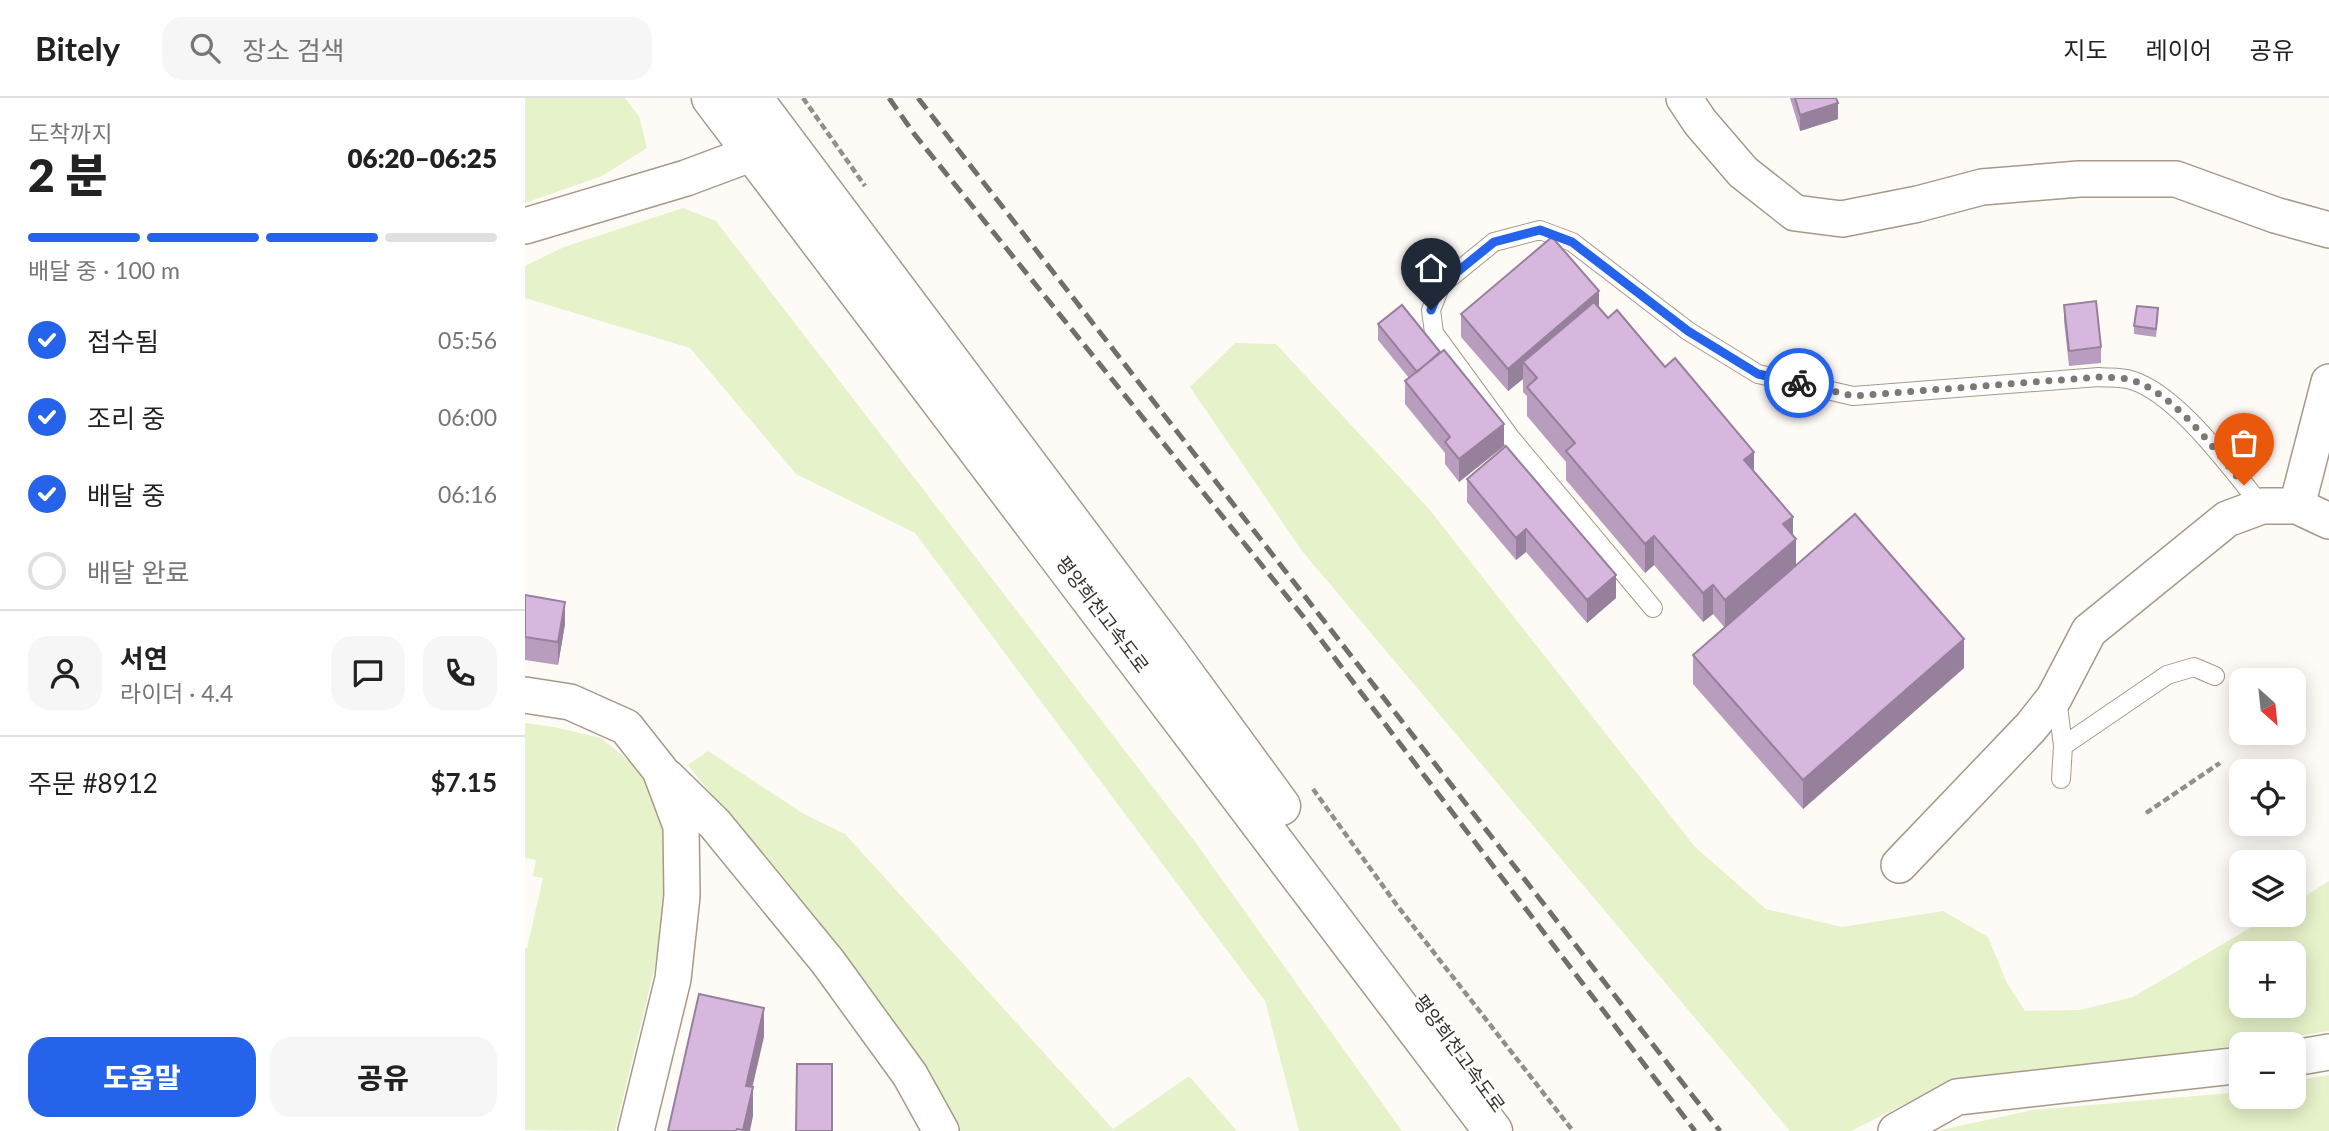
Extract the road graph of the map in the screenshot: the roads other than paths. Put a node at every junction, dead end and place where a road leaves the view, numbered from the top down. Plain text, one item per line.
1 (712, 98) edge
2 (753, 98) edge
3 (1684, 98) edge
4 (753, 153) junction
5 (525, 226) edge
6 (2329, 230) edge
7 (2329, 382) edge
8 (2262, 506) junction
9 (2297, 506) junction
10 (2329, 521) edge
11 (1653, 608) dead end
12 (2215, 676) dead end
13 (2056, 692) junction
14 (525, 695) edge
15 (2063, 746) junction
16 (660, 770) junction
17 (2061, 779) dead end
18 (1899, 865) dead end
19 (2329, 1052) edge
20 (2306, 1056) edge
21 (2229, 1066) edge
22 (636, 1131) edge
23 (941, 1131) edge
24 (1493, 1131) edge
25 (1516, 1131) edge
26 (1896, 1131) edge

1 - 4 highway, 평양희천고속도로
2 - 25 highway, 평양희천고속도로
3 - 6 street
4 - 5 street
4 - 24 highway, 평양희천고속도로
7 - 9 street
8 - 9 street
8 - 11 lane
8 - 13 street
9 - 10 street
12 - 15 lane
13 - 15 lane
13 - 18 street
14 - 16 street
15 - 17 lane
16 - 22 street
16 - 23 street
19 - 20 street
21 - 26 street

